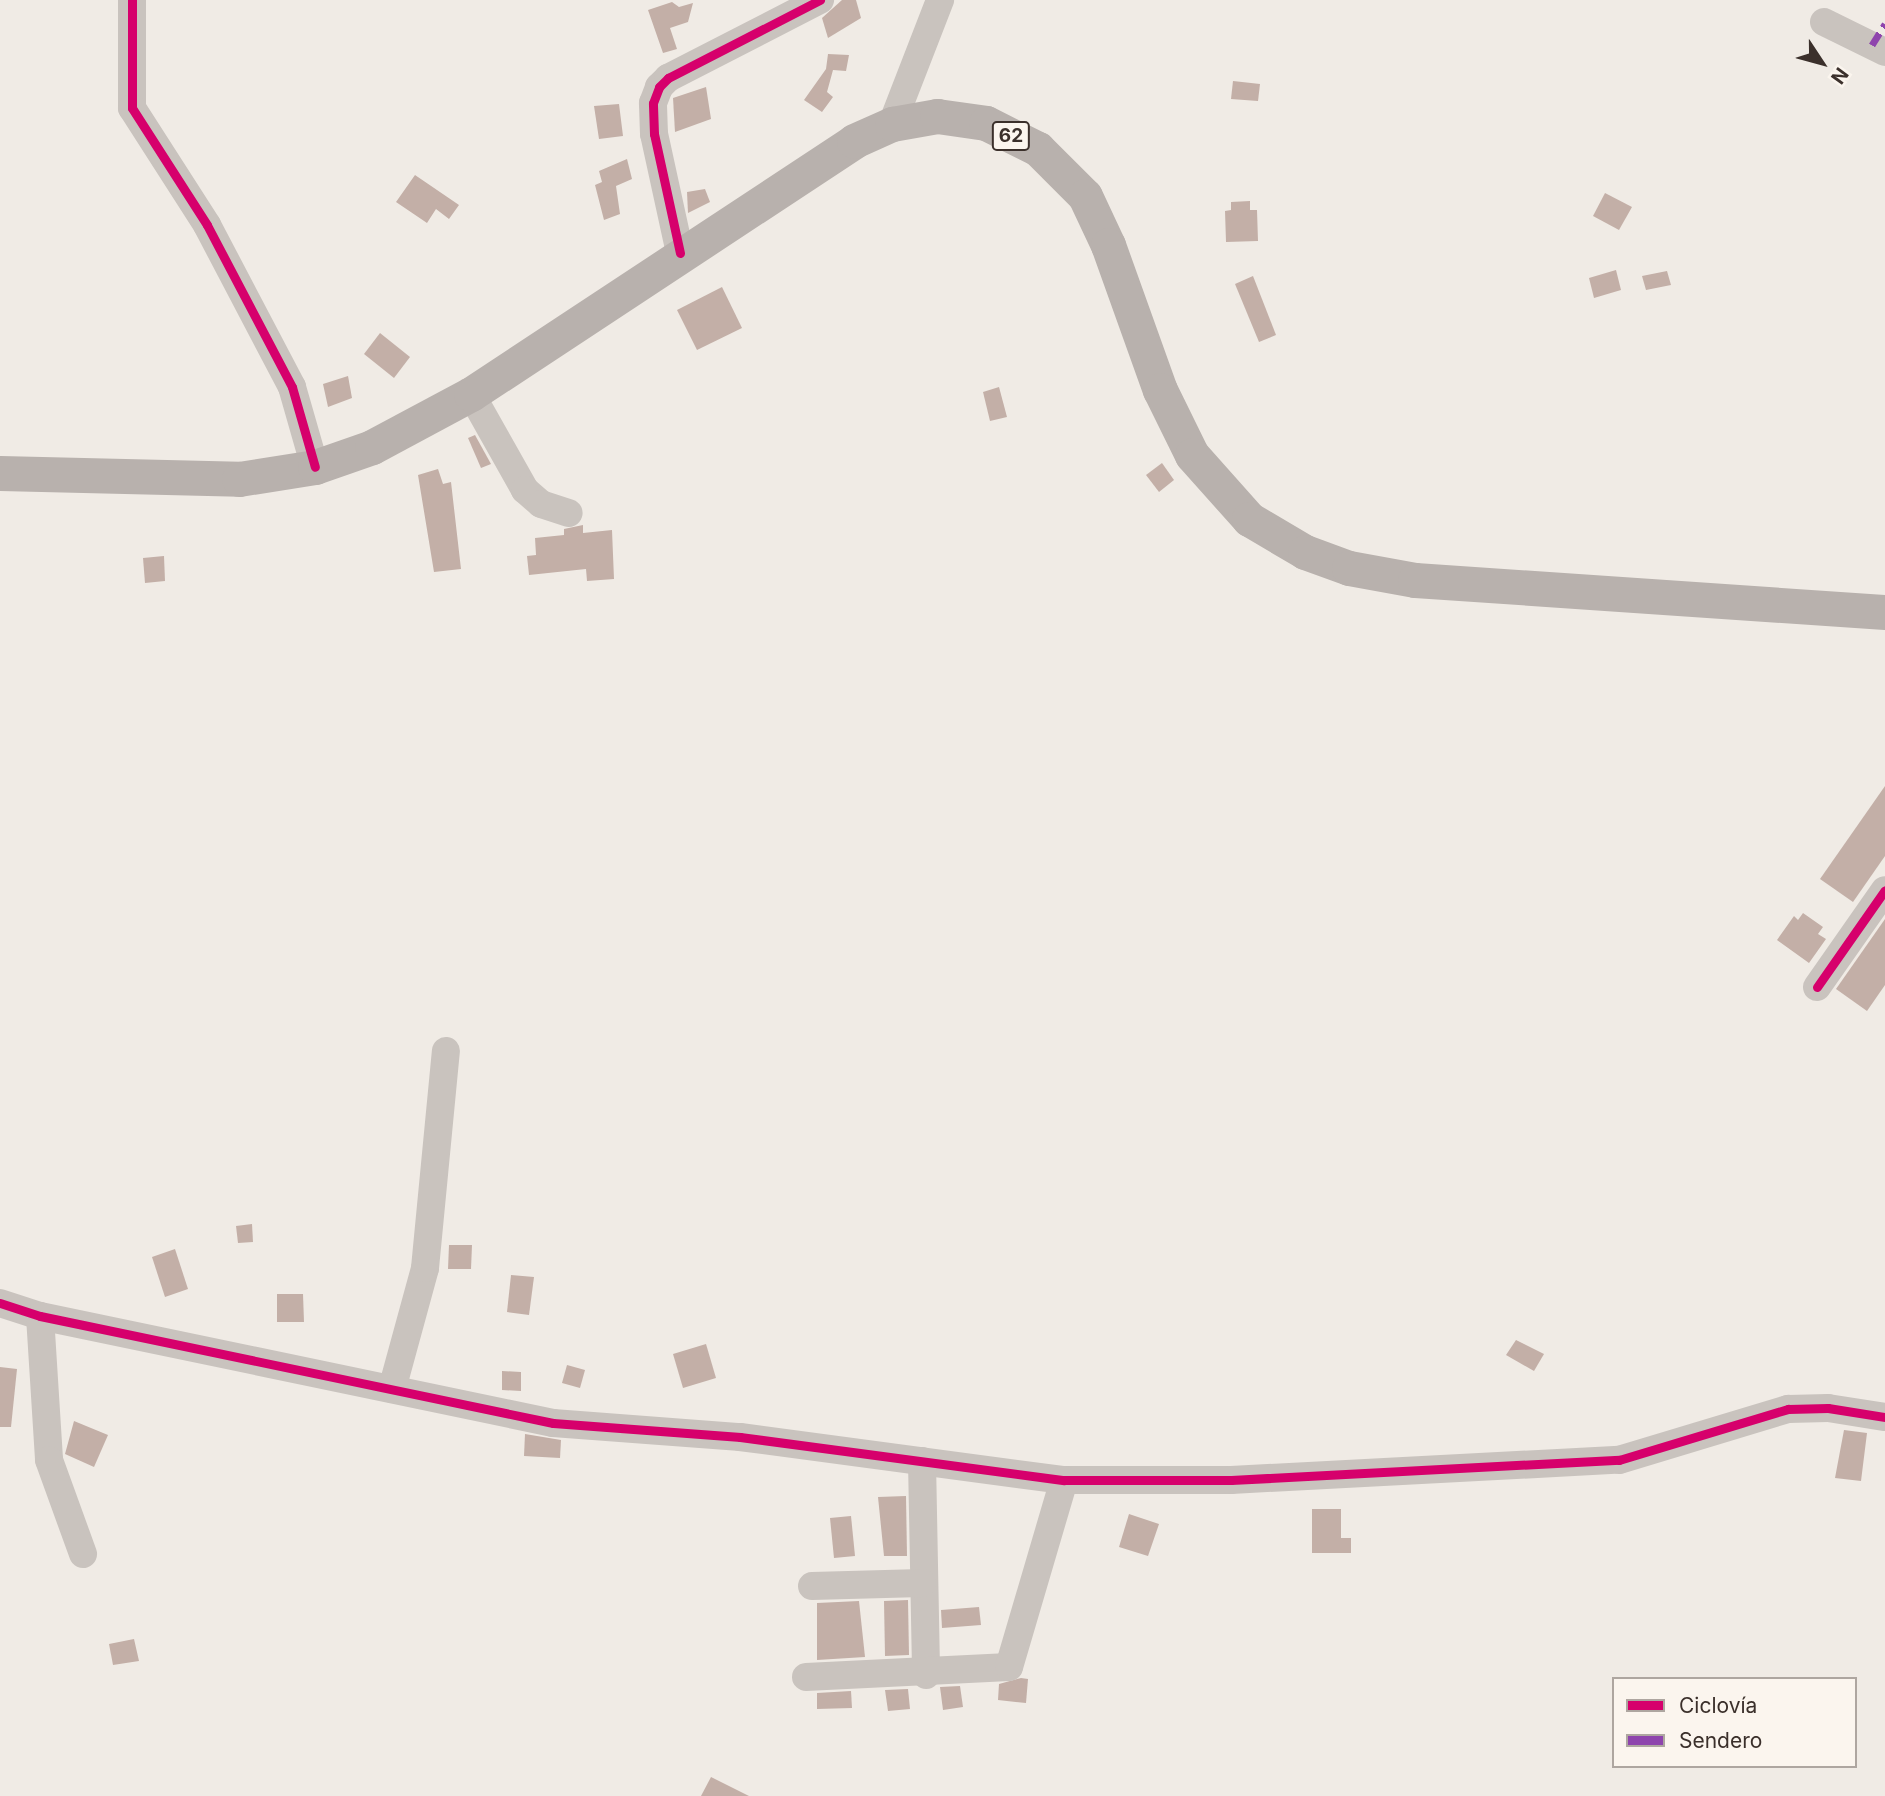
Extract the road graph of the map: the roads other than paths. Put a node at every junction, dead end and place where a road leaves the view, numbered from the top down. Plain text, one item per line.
1 (132, 0) edge
2 (820, 0) edge
3 (940, 0) edge
4 (1824, 23) dead end
5 (1885, 52) edge
6 (892, 124) junction
7 (680, 253) junction
8 (471, 394) junction
9 (315, 467) junction
10 (0, 473) edge
11 (569, 513) dead end
12 (1885, 612) edge
13 (1885, 890) edge
14 (1817, 986) dead end
15 (446, 1051) dead end
16 (0, 1303) edge
17 (40, 1316) junction
18 (392, 1389) junction
19 (1885, 1417) edge
20 (922, 1461) junction
21 (1065, 1480) junction
22 (83, 1554) dead end
23 (922, 1583) junction
24 (812, 1586) dead end
25 (926, 1675) junction
26 (806, 1677) dead end

1 - 9 street
2 - 7 street
3 - 6 street
4 - 5 street
6 - 7 main road, 62
6 - 12 main road, 62
7 - 8 main road, 62
8 - 9 main road, 62
8 - 11 street
9 - 10 main road, 62
13 - 14 street
15 - 18 street
16 - 17 street
17 - 18 street
17 - 22 street
18 - 20 street
19 - 21 street
20 - 21 street
20 - 23 street
21 - 25 street
23 - 24 street
23 - 25 street
25 - 26 street

